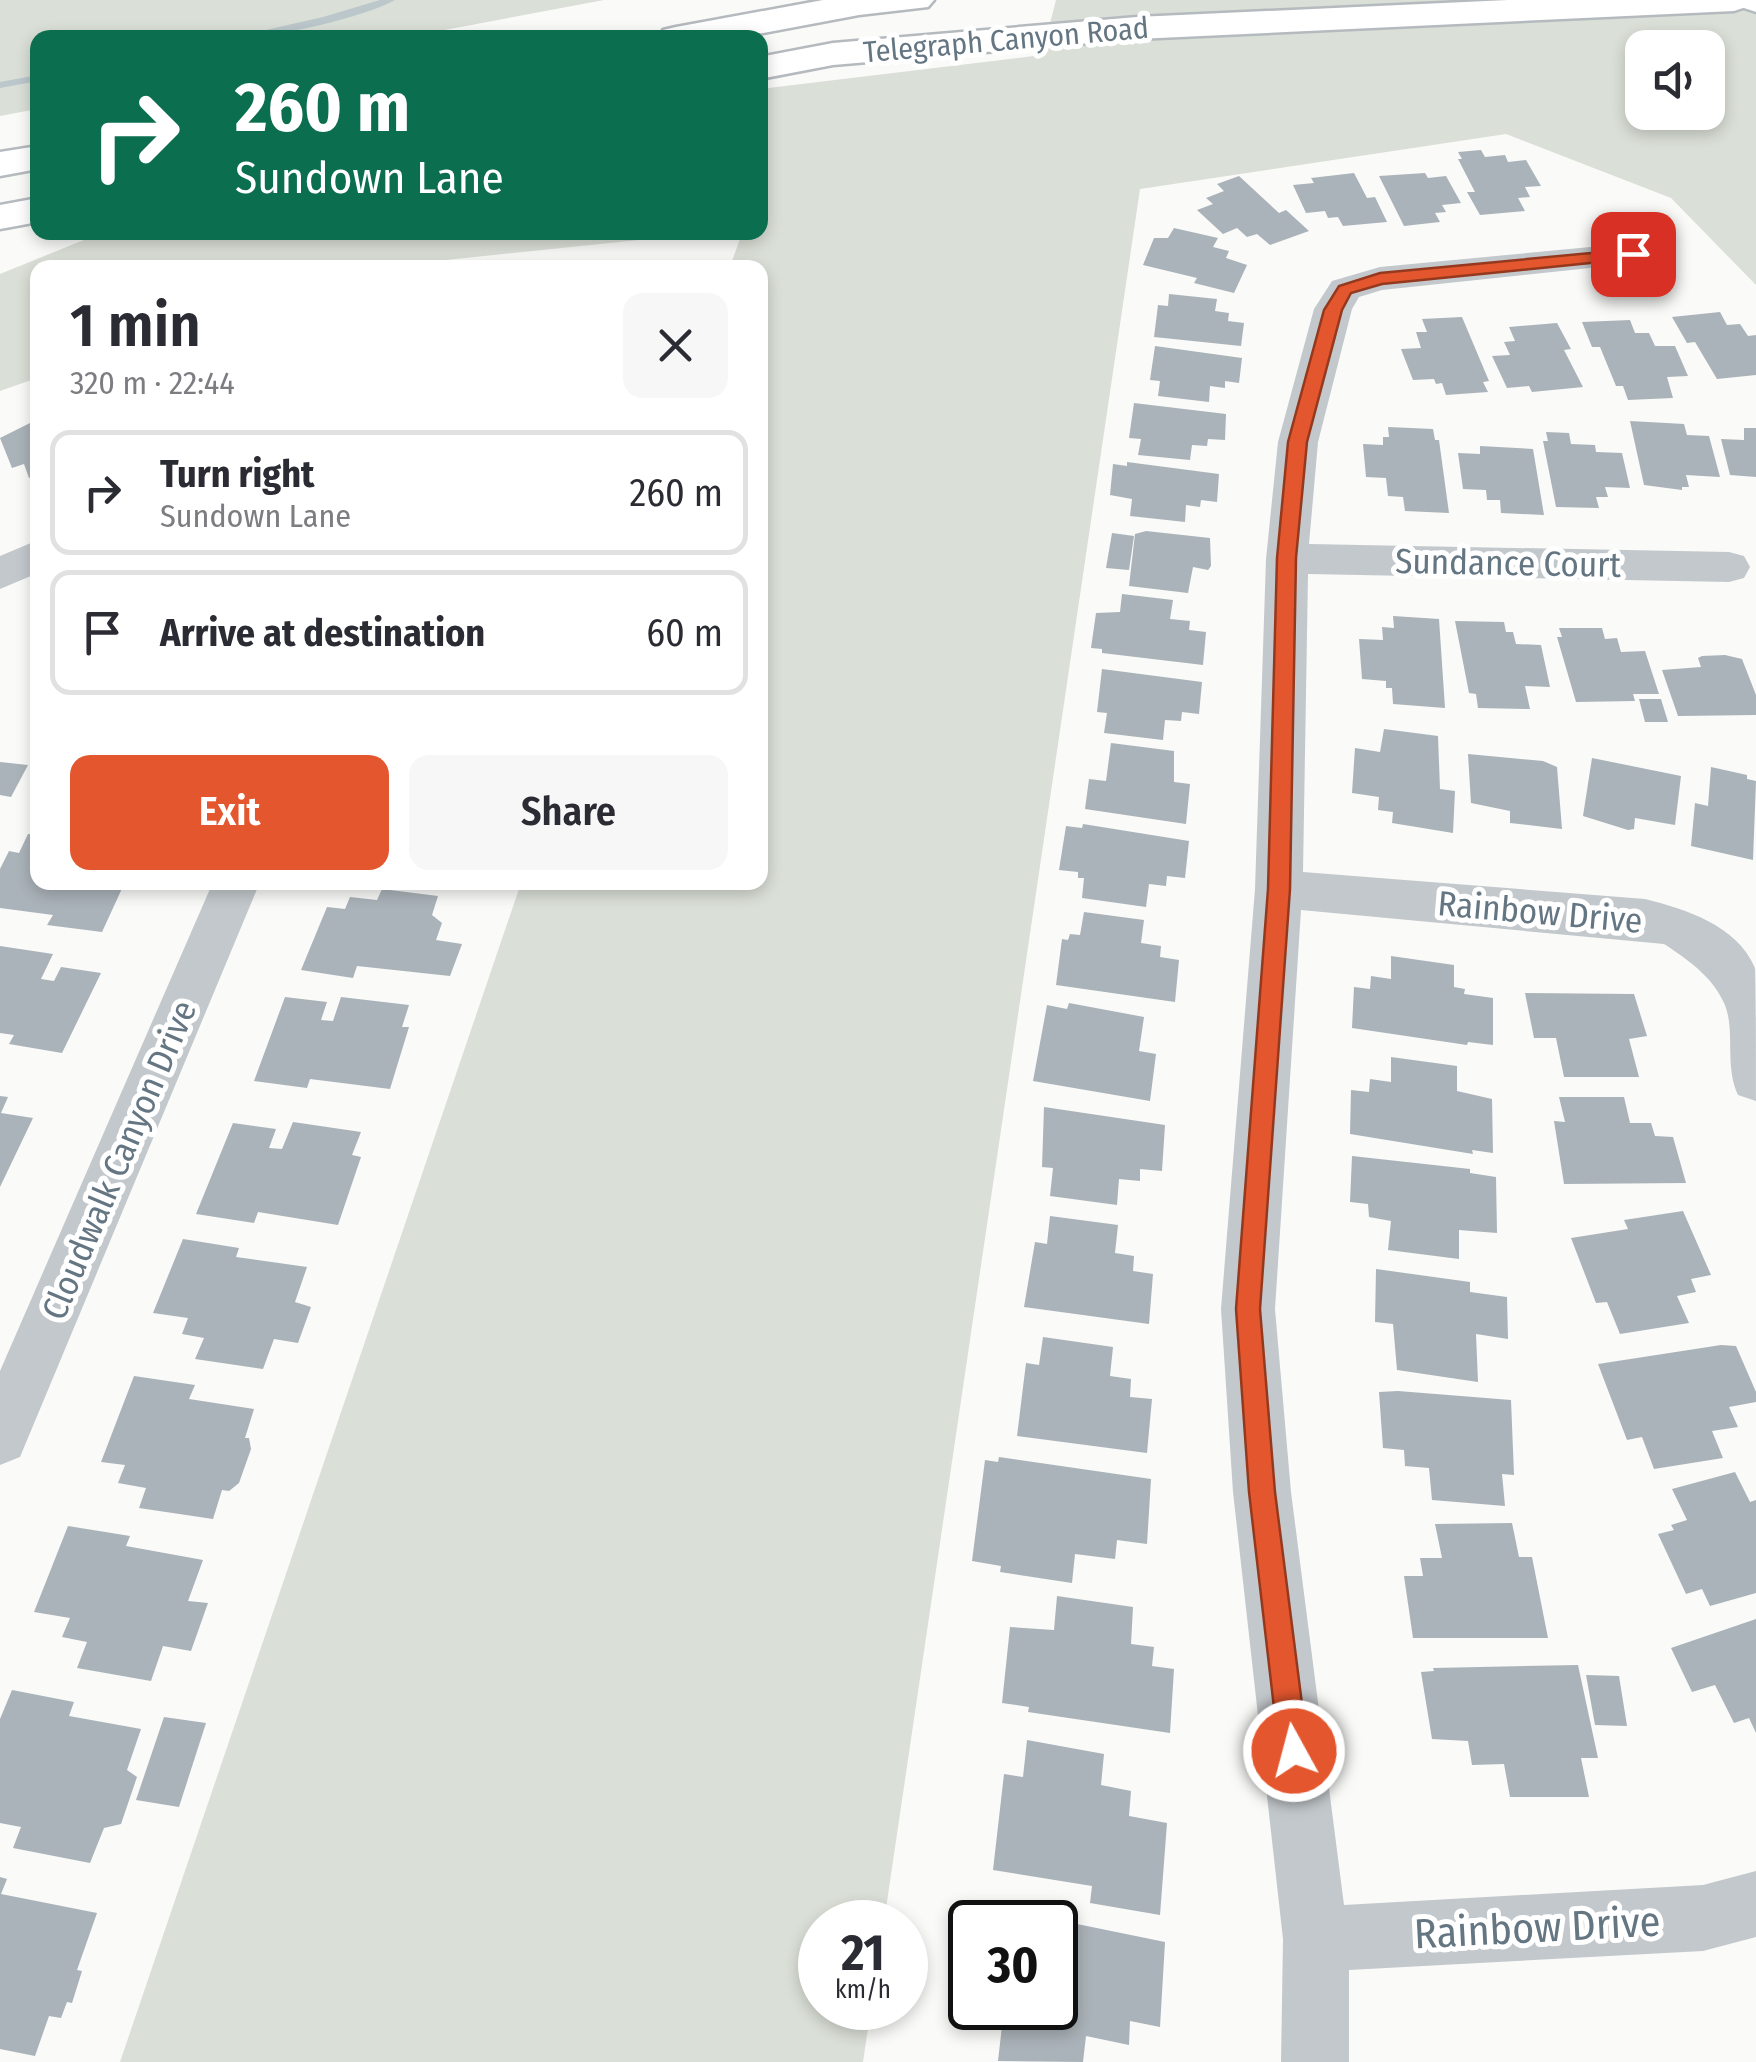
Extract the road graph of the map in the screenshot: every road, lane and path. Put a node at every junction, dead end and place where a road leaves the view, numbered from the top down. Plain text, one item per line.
1 (916, 0) edge
2 (1734, 0) edge
3 (719, 30) edge
4 (768, 66) edge
5 (30, 158) edge
6 (0, 164) edge
7 (30, 211) edge
8 (0, 217) edge
9 (1633, 254) dead end
10 (30, 558) edge
11 (1287, 558) junction
12 (1728, 567) dead end
13 (0, 574) edge
14 (1279, 889) junction
15 (234, 890) edge
16 (1756, 1079) edge
17 (0, 1437) edge
18 (1756, 1904) edge
19 (1316, 1938) junction
20 (1315, 2062) edge

1 - 3 main road, Telegraph Canyon Road
2 - 4 main road, Telegraph Canyon Road
5 - 6 main road
7 - 8 main road
9 - 11 street
10 - 13 street
11 - 12 street, Sundance Court
11 - 14 street
14 - 16 street, Rainbow Drive
14 - 19 street
15 - 17 street, Cloudwalk Canyon Drive
18 - 19 street, Rainbow Drive
19 - 20 street

